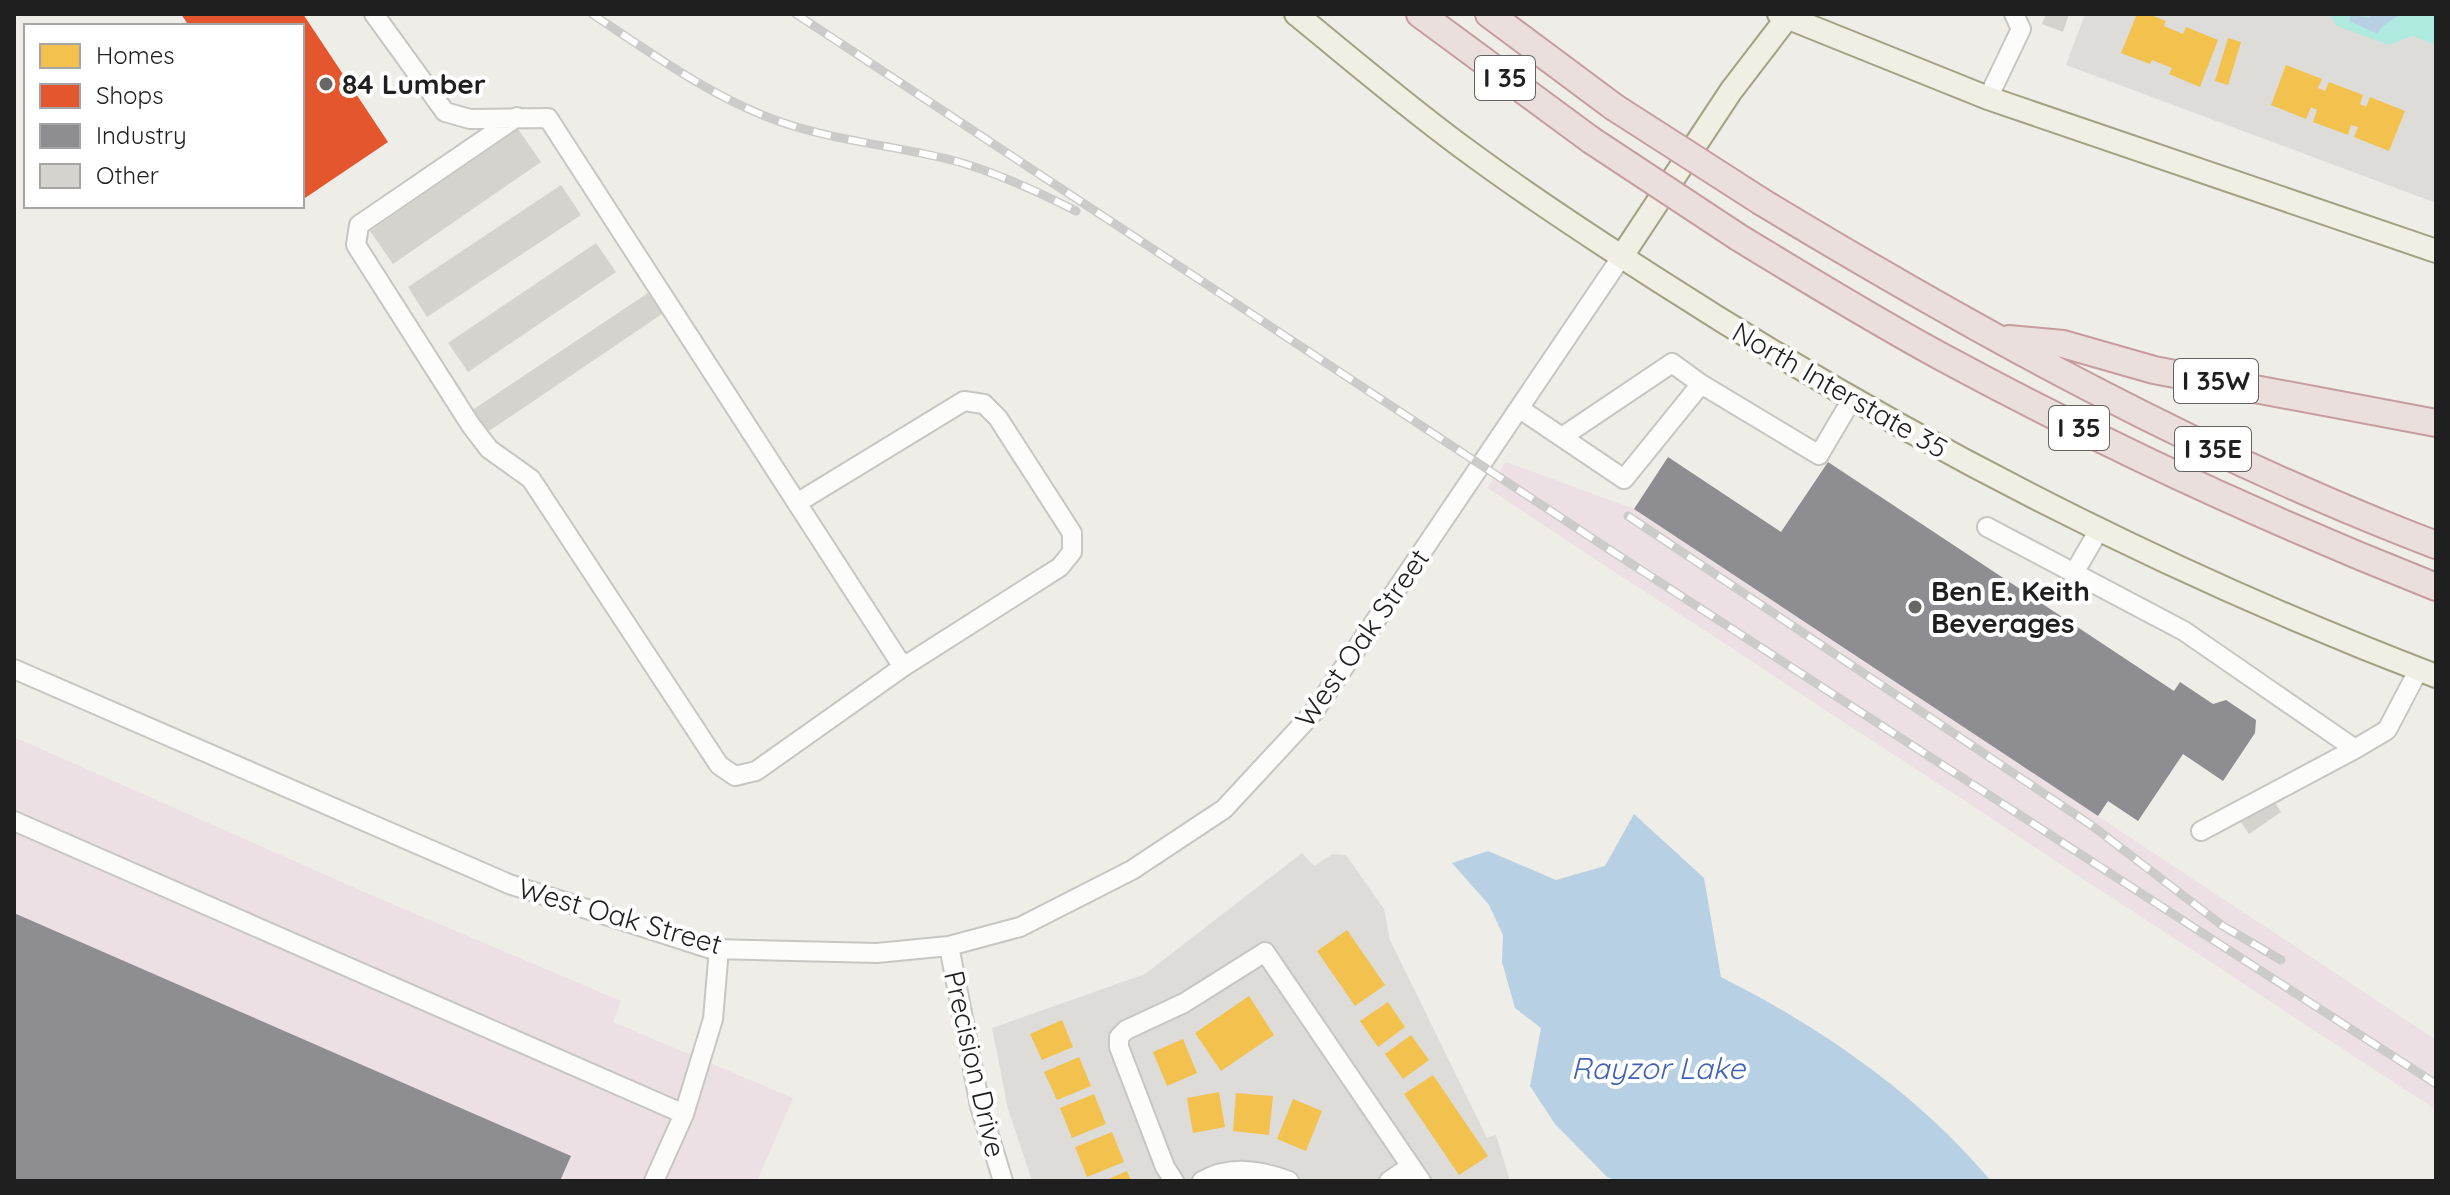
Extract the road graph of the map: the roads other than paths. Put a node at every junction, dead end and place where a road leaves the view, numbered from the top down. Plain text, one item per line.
1 (374, 14) edge
2 (1296, 14) edge
3 (1420, 14) edge
4 (1489, 14) edge
5 (2014, 14) edge
6 (1787, 15) edge
7 (1988, 98) junction
8 (517, 117) junction
9 (2436, 251) edge
10 (1622, 256) junction
11 (1997, 337) junction
12 (1701, 384) junction
13 (1852, 399) junction
14 (1520, 409) junction
15 (2436, 423) edge
16 (1562, 437) junction
17 (797, 503) junction
18 (1987, 527) dead end
19 (2099, 530) junction
20 (2436, 545) edge
21 (2074, 573) junction
22 (2436, 587) edge
23 (903, 667) junction
24 (14, 669) edge
25 (2427, 672) edge
26 (2355, 749) junction
27 (14, 821) edge
28 (2201, 831) dead end
29 (949, 946) junction
30 (719, 949) junction
31 (684, 1114) junction
32 (1416, 1174) edge
33 (654, 1181) edge
34 (1003, 1181) edge
35 (1174, 1181) edge
36 (1202, 1181) edge
37 (1289, 1181) edge
38 (1389, 1181) edge

1 - 8 street
2 - 10 main road, North Interstate 35
3 - 22 highway, I 35, bridge
4 - 11 highway, I 35E, bridge
5 - 7 street
6 - 7 main road
6 - 10 main road, West Oak Street
7 - 9 main road
8 - 17 street
8 - 23 street
10 - 13 main road, North Interstate 35
10 - 14 street, West Oak Street
11 - 15 highway, I 35W
11 - 20 highway, I 35E
12 - 13 street
12 - 16 street
12 - 16 street
13 - 19 main road, North Interstate 35
14 - 16 street
14 - 29 street, West Oak Street
17 - 23 street
17 - 23 street
18 - 21 street
19 - 21 street
19 - 25 main road, North Interstate 35
21 - 26 street
24 - 30 street, West Oak Street
25 - 26 street
26 - 28 street
27 - 31 street
29 - 30 street, West Oak Street
29 - 34 street, Precision Drive
30 - 31 street
31 - 33 street
32 - 35 street
32 - 38 street
36 - 37 street

